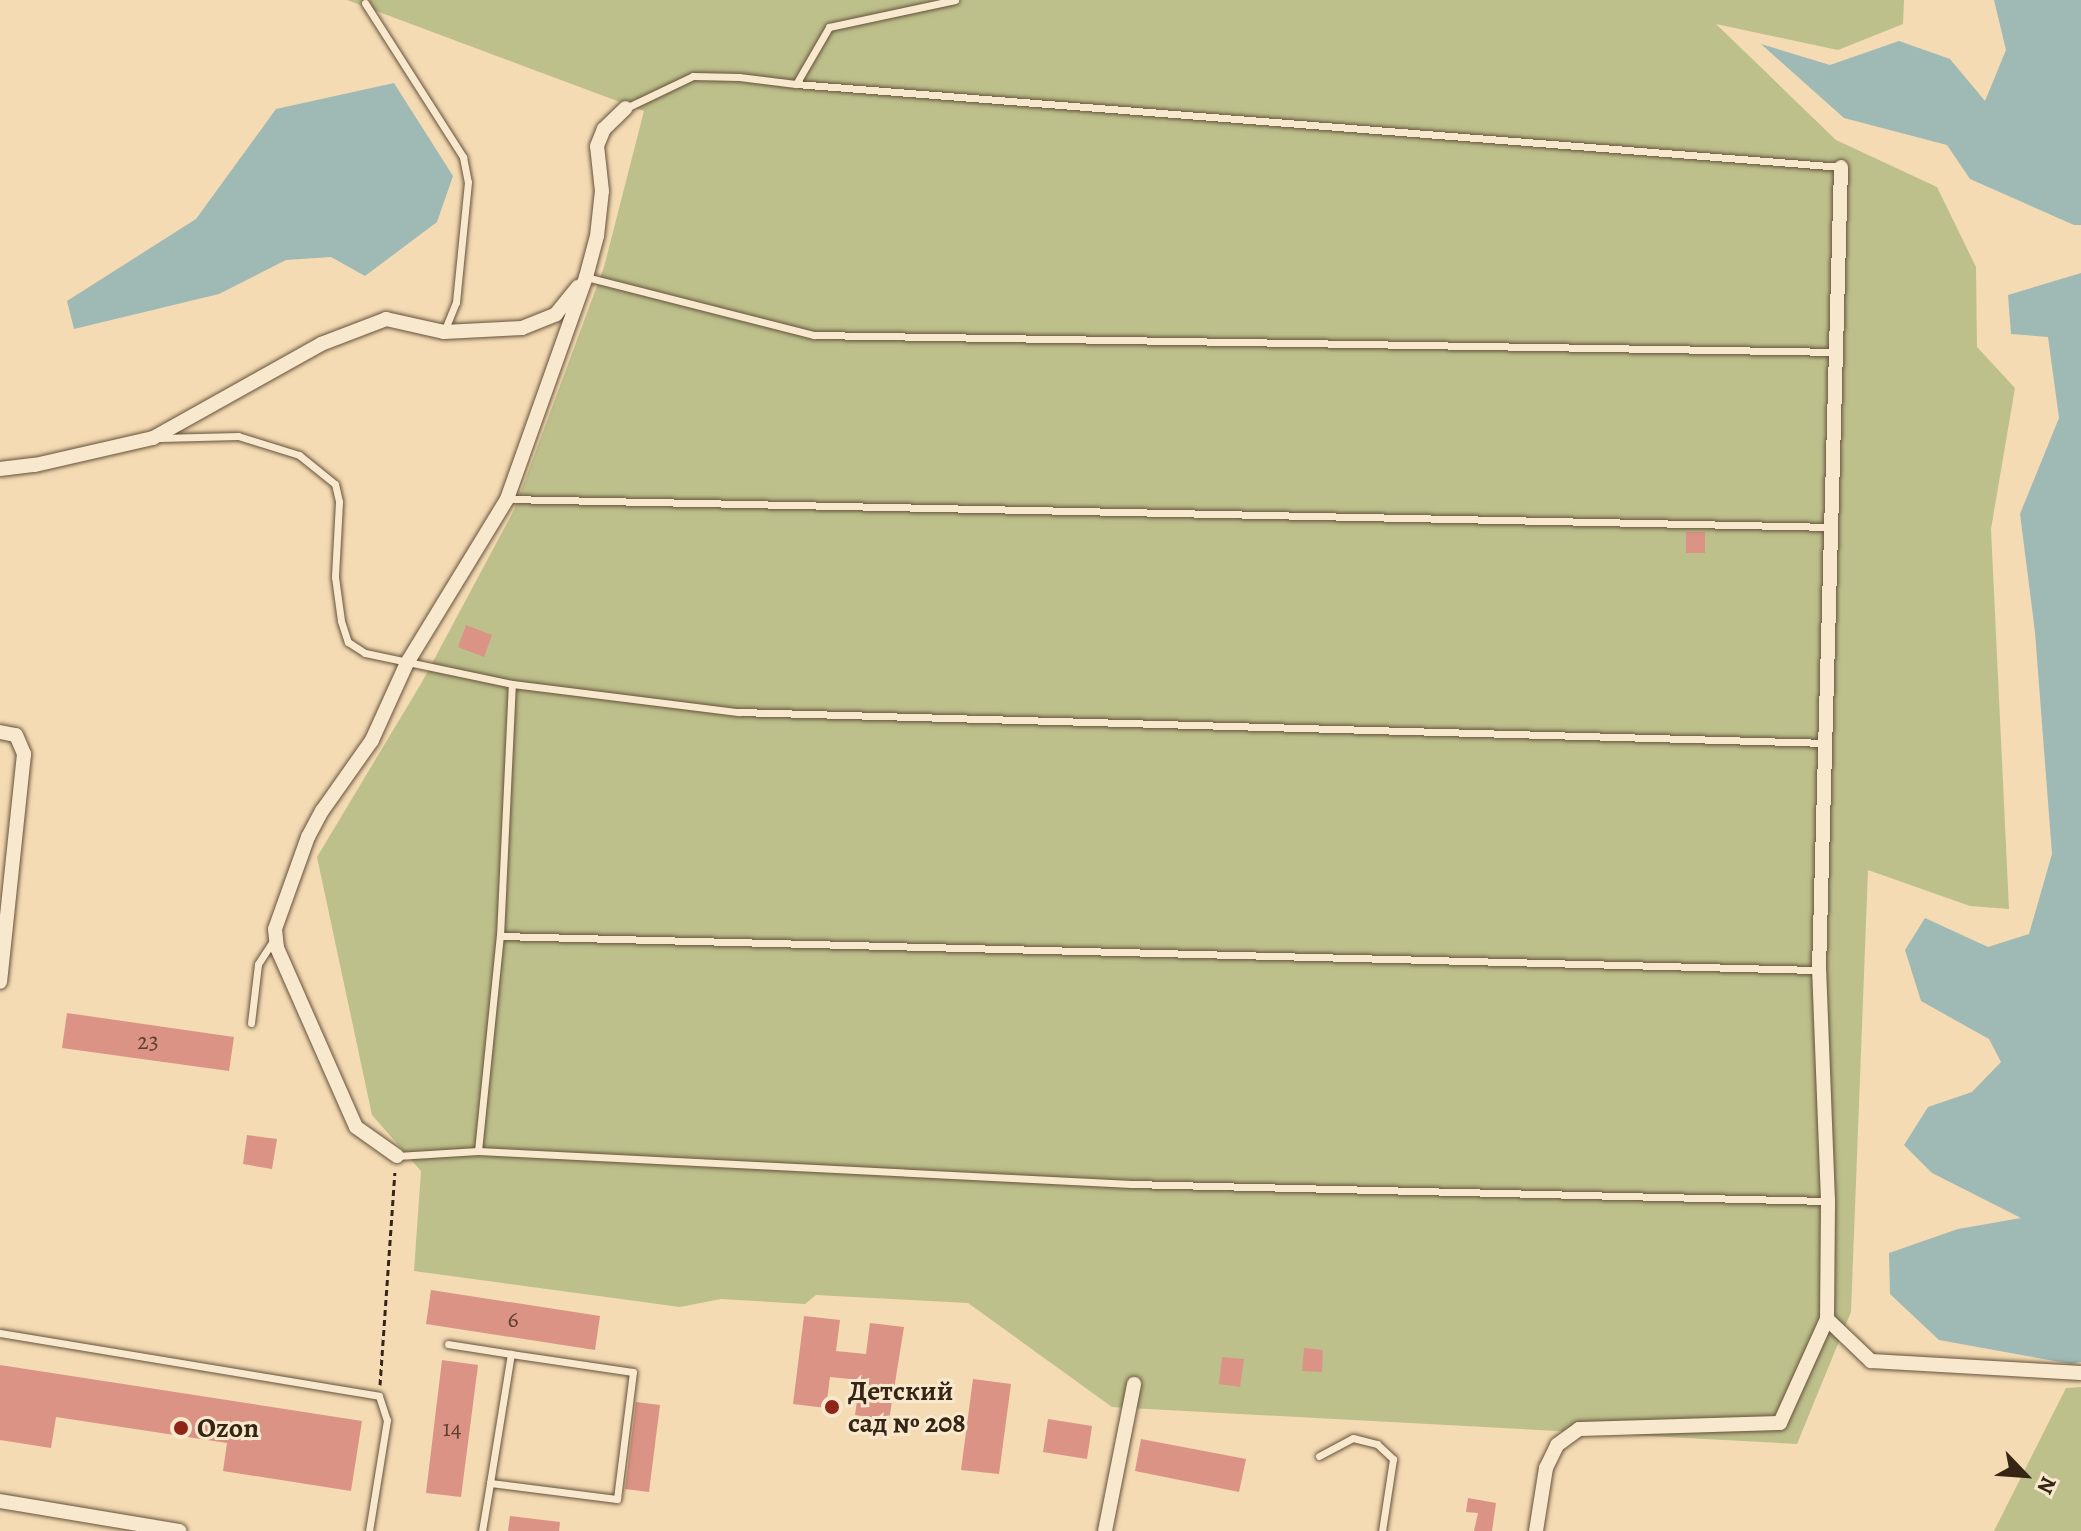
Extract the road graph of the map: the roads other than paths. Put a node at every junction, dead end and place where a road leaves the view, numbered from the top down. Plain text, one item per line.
1 (955, 0) edge
2 (365, 1) edge
3 (796, 84) junction
4 (626, 108) joint
5 (1841, 167) joint
6 (586, 277) junction
7 (444, 332) junction
8 (1836, 352) junction
9 (153, 438) junction
10 (0, 469) edge
11 (507, 499) junction
12 (1831, 527) junction
13 (407, 663) junction
14 (512, 684) junction
15 (0, 732) edge
16 (1825, 743) junction
17 (500, 936) junction
18 (274, 939) junction
19 (1819, 970) junction
20 (0, 982) edge
21 (251, 1023) dead end
22 (478, 1151) junction
23 (397, 1156) joint
24 (1828, 1201) junction
25 (1827, 1319) junction
26 (0, 1333) edge
27 (448, 1344) dead end
28 (511, 1354) junction
29 (2081, 1373) edge
30 (1134, 1384) dead end
31 (1319, 1456) dead end
32 (490, 1483) junction
33 (0, 1501) edge
34 (180, 1531) edge
35 (369, 1531) edge
36 (482, 1531) edge
37 (1105, 1531) edge
38 (1382, 1531) edge
39 (1536, 1531) edge

1 - 3 lane
2 - 7 lane
3 - 4 lane
3 - 5 lane
4 - 6 street
5 - 8 street
6 - 7 street
6 - 8 lane
6 - 11 street
7 - 9 street
8 - 12 street
9 - 10 street
9 - 13 lane
11 - 12 lane
11 - 13 street
12 - 16 street
13 - 14 lane
13 - 18 street
14 - 16 lane
14 - 17 lane
15 - 20 street
16 - 19 street
17 - 19 lane
17 - 22 lane
18 - 21 lane
18 - 23 street
19 - 24 street
22 - 23 lane
22 - 24 lane
24 - 25 street
25 - 29 street
25 - 39 street
26 - 35 lane
27 - 28 lane
28 - 32 lane
28 - 32 lane
30 - 37 street
31 - 38 lane
32 - 36 lane
33 - 34 street

